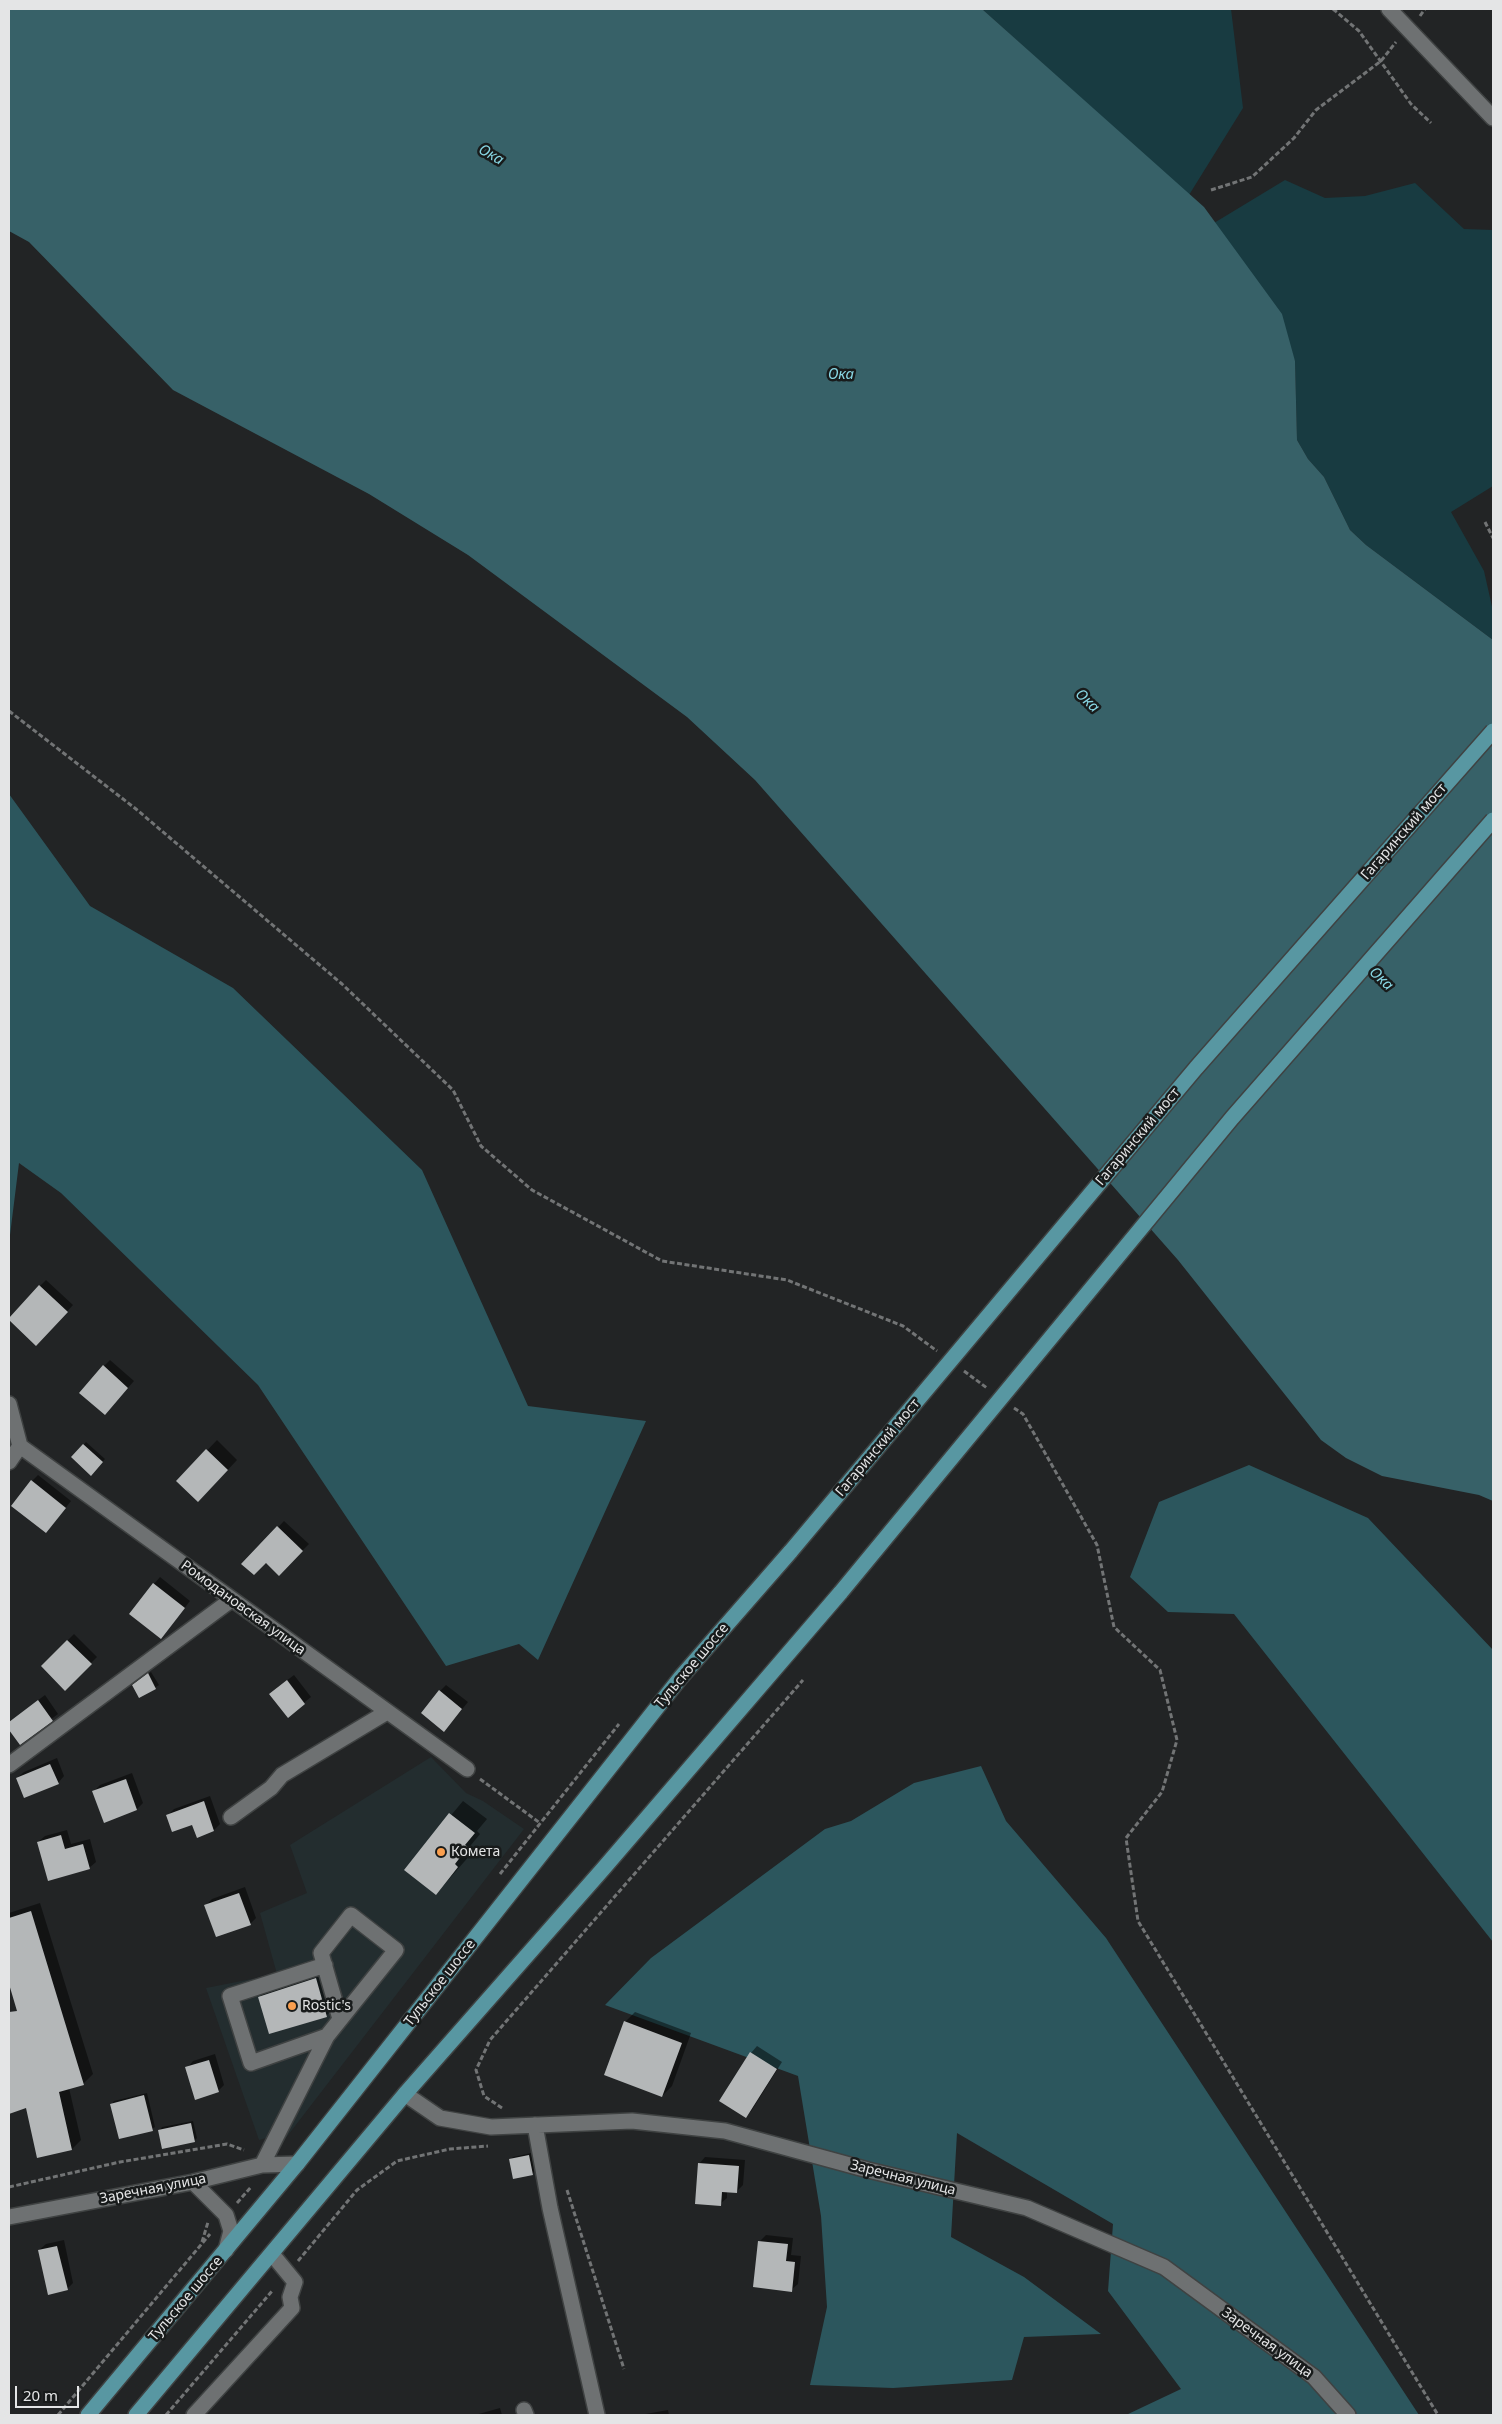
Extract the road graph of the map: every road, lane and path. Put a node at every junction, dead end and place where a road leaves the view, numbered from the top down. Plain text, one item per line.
1 (1333, 9) edge
2 (1389, 9) edge
3 (1425, 9) edge
4 (1410, 32) junction
5 (1381, 61) junction
6 (1493, 118) edge
7 (1431, 123) dead end
8 (1211, 190) dead end
9 (1485, 522) dead end
10 (1493, 538) edge
11 (1493, 731) edge
12 (1493, 820) edge
13 (9, 1404) edge
14 (20, 1446) junction
15 (9, 1462) edge
16 (791, 1551) joint
17 (232, 1600) junction
18 (803, 1680) dead end
19 (387, 1712) junction
20 (9, 1765) edge
21 (467, 1769) joint
22 (231, 1817) dead end
23 (540, 1823) dead end
24 (325, 1965) junction
25 (340, 2019) junction
26 (327, 2036) junction
27 (405, 2094) junction
28 (507, 2109) dead end
29 (534, 2125) junction
30 (271, 2146) junction
31 (489, 2146) dead end
32 (297, 2164) junction
33 (266, 2165) junction
34 (193, 2182) junction
35 (565, 2185) dead end
36 (9, 2187) edge
37 (226, 2215) junction
38 (9, 2217) edge
39 (226, 2252) junction
40 (272, 2254) junction
41 (287, 2273) junction
42 (624, 2369) dead end
43 (58, 2415) edge
44 (88, 2415) edge
45 (136, 2415) edge
46 (166, 2415) edge
47 (194, 2415) edge
48 (597, 2415) edge
49 (1348, 2415) edge

1 - 5 path
2 - 4 street
3 - 4 path
4 - 5 path
4 - 6 street
5 - 7 path
5 - 8 path
9 - 10 path
11 - 16 main road, Гагаринский мост, bridge
12 - 27 main road, bridge
13 - 14 street
14 - 15 street
14 - 17 street, Ромодановская улица
16 - 32 main road, Тульское шоссе
17 - 19 street, Ромодановская улица
17 - 20 street
18 - 28 path
19 - 21 street, Ромодановская улица
19 - 22 street
21 - 23 path
24 - 25 street
24 - 25 street
24 - 26 street
25 - 26 street
26 - 30 street
27 - 29 street, Заречная улица
27 - 40 main road
29 - 48 street
29 - 49 street, Заречная улица
30 - 33 street
30 - 36 path
31 - 41 path
32 - 33 street, Заречная улица
32 - 39 main road, Тульское шоссе
33 - 34 street, Заречная улица
33 - 37 path
34 - 37 street
34 - 38 street, Заречная улица
35 - 42 path
37 - 39 street
37 - 43 path
39 - 44 main road, Тульское шоссе
40 - 41 street
40 - 45 main road
41 - 46 path
41 - 47 street

